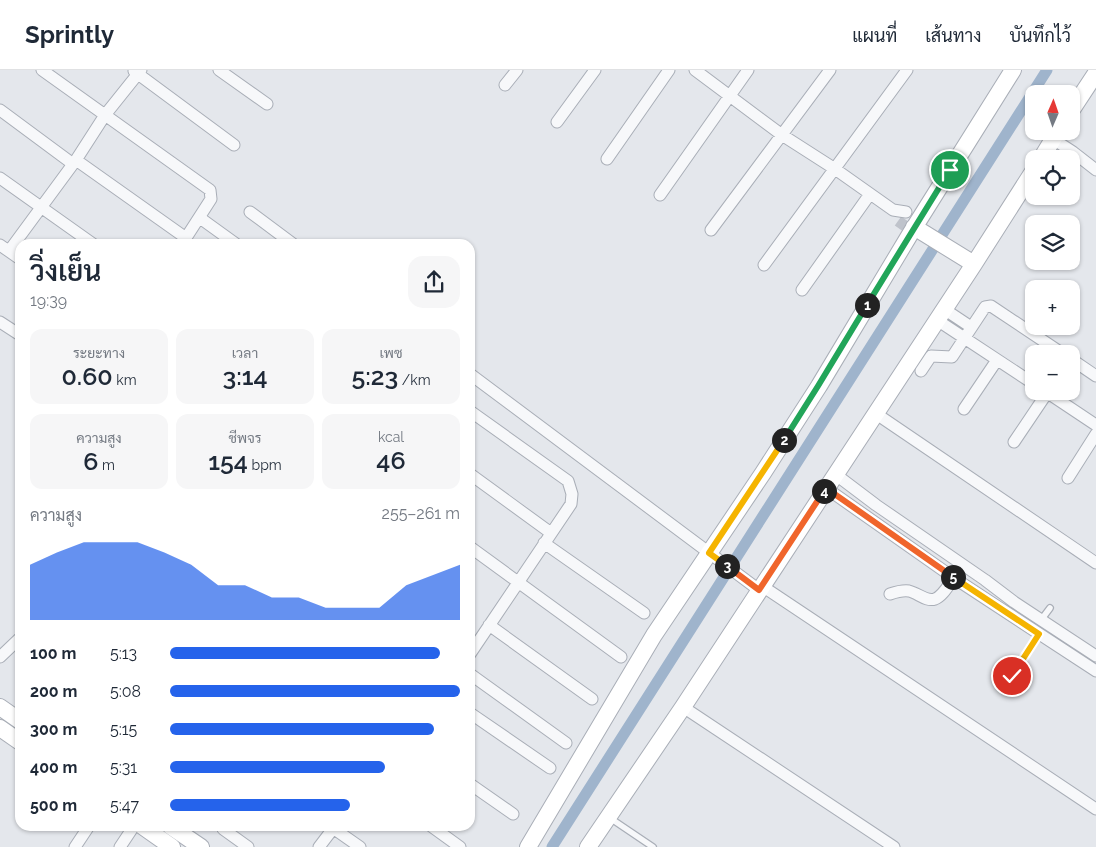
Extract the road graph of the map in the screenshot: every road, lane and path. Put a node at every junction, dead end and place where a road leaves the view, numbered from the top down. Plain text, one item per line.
1 (42, 70) edge
2 (220, 70) edge
3 (517, 70) edge
4 (595, 70) edge
5 (669, 70) edge
6 (695, 70) edge
7 (748, 70) edge
8 (830, 70) edge
9 (907, 70) edge
10 (1013, 70) edge
11 (137, 71) edge
12 (1096, 73) edge
13 (505, 85) dead end
14 (730, 95) junction
15 (1080, 97) edge
16 (267, 104) dead end
17 (0, 110) edge
18 (105, 115) junction
19 (556, 122) dead end
20 (782, 134) junction
21 (1061, 140) edge
22 (234, 145) dead end
23 (607, 159) dead end
24 (75, 162) junction
25 (835, 169) junction
26 (1096, 170) edge
27 (0, 178) edge
28 (1025, 184) edge
29 (870, 194) junction
30 (660, 195) dead end
31 (42, 208) junction
32 (250, 212) dead end
33 (200, 218) junction
34 (910, 223) junction
35 (712, 230) dead end
36 (86, 239) edge
37 (181, 239) edge
38 (185, 239) edge
39 (229, 239) edge
40 (286, 239) edge
41 (5, 248) edge
42 (974, 264) junction
43 (764, 265) dead end
44 (802, 290) dead end
45 (940, 314) junction
46 (0, 322) edge
47 (971, 327) junction
48 (15, 332) edge
49 (964, 338) junction
50 (1050, 345) edge
51 (997, 360) junction
52 (1080, 365) edge
53 (921, 371) dead end
54 (1096, 376) edge
55 (475, 378) edge
56 (1025, 378) edge
57 (1041, 400) edge
58 (1058, 400) edge
59 (964, 409) dead end
60 (875, 413) junction
61 (475, 415) edge
62 (1096, 425) edge
63 (1096, 434) edge
64 (1014, 442) dead end
65 (475, 478) edge
66 (1068, 478) dead end
67 (831, 481) junction
68 (551, 533) junction
69 (544, 543) junction
70 (475, 552) edge
71 (713, 556) junction
72 (1096, 563) edge
73 (954, 578) junction
74 (518, 582) junction
75 (758, 587) junction
76 (890, 594) dead end
77 (1050, 608) dead end
78 (644, 613) dead end
79 (1041, 620) junction
80 (489, 625) junction
81 (1039, 634) junction
82 (15, 643) edge
83 (475, 646) edge
84 (1096, 656) edge
85 (0, 657) edge
86 (621, 658) dead end
87 (1096, 671) edge
88 (1012, 676) dead end
89 (475, 678) edge
90 (592, 699) dead end
91 (0, 707) edge
92 (683, 707) junction
93 (475, 716) edge
94 (15, 717) edge
95 (0, 728) edge
96 (15, 738) edge
97 (566, 743) dead end
98 (550, 768) dead end
99 (475, 787) edge
100 (1096, 809) edge
101 (513, 814) dead end
102 (608, 817) junction
103 (86, 831) edge
104 (131, 831) edge
105 (149, 831) edge
106 (178, 831) edge
107 (224, 831) edge
108 (330, 831) edge
109 (338, 831) edge
110 (438, 831) edge
111 (75, 847) edge
112 (120, 847) edge
113 (172, 847) edge
114 (201, 847) edge
115 (248, 847) edge
116 (319, 847) edge
117 (360, 847) edge
118 (460, 847) edge
119 (528, 847) edge
120 (588, 847) edge
121 (653, 847) edge
122 (894, 847) edge

1 - 18 street
2 - 16 street
3 - 13 street
4 - 19 street
5 - 23 street
6 - 14 street
7 - 14 street
8 - 20 street
9 - 25 street
10 - 34 street
11 - 18 street
11 - 22 street
12 - 15 street
14 - 20 street
14 - 30 street
17 - 24 street
18 - 24 street
18 - 33 street
20 - 25 street
20 - 35 street
21 - 26 street
24 - 31 street
24 - 37 street
25 - 29 street
25 - 43 street
27 - 31 street
28 - 42 street
29 - 34 street
29 - 44 street
31 - 36 street
31 - 41 street
32 - 40 street
33 - 38 street
33 - 39 street
34 - 42 street
34 - 71 street
42 - 45 street
45 - 47 street
45 - 49 street
45 - 60 street
46 - 48 street
47 - 49 street
47 - 50 street
49 - 51 street
49 - 53 street
51 - 56 street
51 - 59 street
52 - 54 street
55 - 71 street
57 - 64 street
58 - 62 street
60 - 67 street
60 - 72 street
61 - 68 street
63 - 66 street
65 - 68 street
67 - 73 street
67 - 75 street
67 - 79 street
68 - 69 street
69 - 74 street
69 - 78 street
70 - 74 street
71 - 75 street
71 - 119 street
73 - 76 street
73 - 81 street
74 - 80 street
74 - 86 street
75 - 92 street
75 - 100 street
77 - 79 lane
79 - 84 street
80 - 83 street
80 - 90 street
81 - 87 street
81 - 88 lane
82 - 85 street
89 - 97 street
91 - 94 street
92 - 102 street
92 - 122 street
93 - 98 street
95 - 96 street
99 - 101 street
102 - 120 street
102 - 121 lane
103 - 111 street
104 - 112 street
105 - 113 street
106 - 114 street
107 - 115 street
108 - 116 street
109 - 117 street
110 - 118 street

